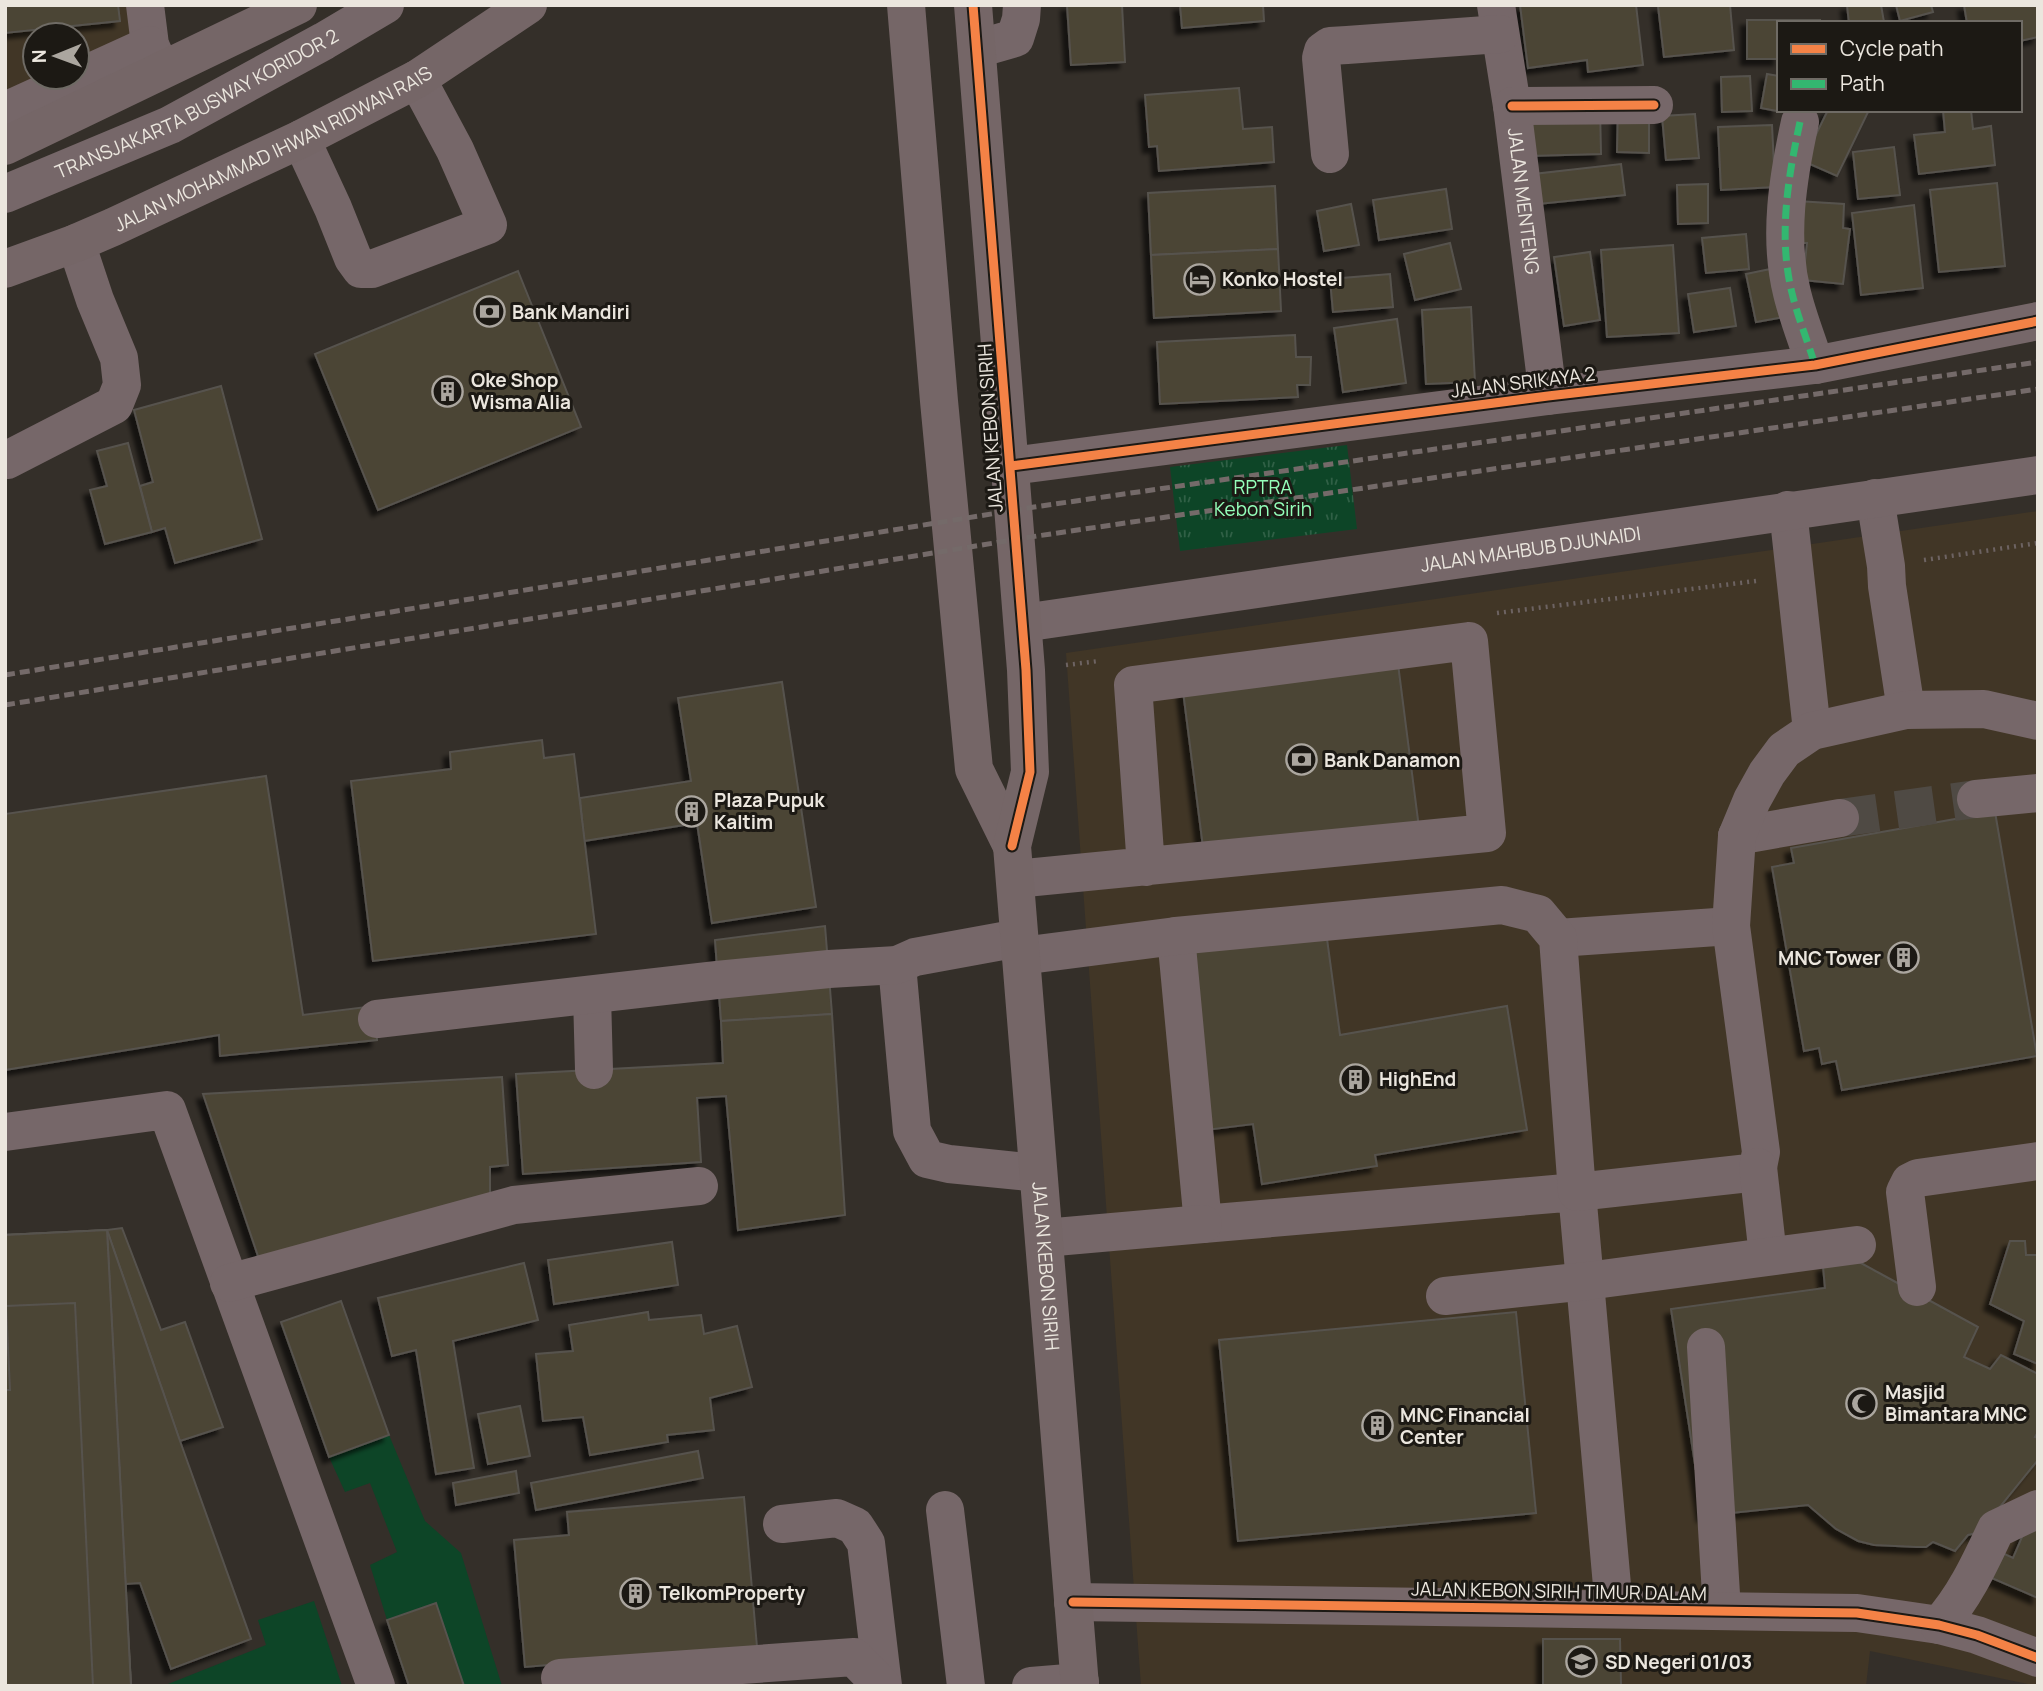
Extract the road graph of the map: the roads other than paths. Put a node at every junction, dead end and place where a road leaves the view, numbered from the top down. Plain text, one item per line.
1 (145, 5) edge
2 (299, 5) edge
3 (385, 5) edge
4 (528, 5) edge
5 (906, 5) edge
6 (973, 5) edge
7 (1022, 5) edge
8 (1498, 20) edge
9 (977, 49) junction
10 (156, 58) junction
11 (417, 79) junction
12 (1654, 105) dead end
13 (1512, 107) junction
14 (5, 110) edge
15 (1800, 122) dead end
16 (301, 139) junction
17 (5, 146) edge
18 (1331, 154) dead end
19 (5, 194) edge
20 (76, 243) junction
21 (5, 270) edge
22 (2038, 321) edge
23 (1815, 365) junction
24 (1548, 396) junction
25 (7, 460) dead end
26 (1011, 466) junction
27 (2038, 475) edge
28 (1875, 498) junction
29 (1788, 510) junction
30 (1023, 623) junction
31 (1906, 710) junction
32 (2038, 721) edge
33 (1812, 731) junction
34 (2038, 793) edge
35 (1976, 799) tunnel mouth
36 (1840, 818) tunnel mouth
37 (1737, 836) junction
38 (1013, 862) junction
39 (1146, 867) junction
40 (1731, 926) junction
41 (1177, 936) junction
42 (1558, 938) junction
43 (1020, 947) junction
44 (897, 965) junction
45 (592, 995) junction
46 (377, 1019) dead end
47 (594, 1070) dead end
48 (5, 1132) edge
49 (2038, 1161) edge
50 (1759, 1167) junction
51 (1038, 1173) junction
52 (699, 1186) dead end
53 (1577, 1192) junction
54 (1203, 1224) junction
55 (1044, 1238) junction
56 (1857, 1245) dead end
57 (1768, 1256) junction
58 (1587, 1281) junction
59 (229, 1283) junction
60 (1917, 1287) dead end
61 (1445, 1296) dead end
62 (1706, 1347) dead end
63 (2038, 1509) edge
64 (944, 1510) dead end
65 (782, 1524) dead end
66 (1073, 1602) junction
67 (1614, 1608) junction
68 (1722, 1611) junction
69 (1939, 1625) junction
70 (2038, 1658) edge
71 (560, 1678) dead end
72 (1080, 1684) edge
73 (376, 1686) edge
74 (883, 1686) edge
75 (966, 1686) edge
76 (1031, 1686) edge

1 - 10 street
2 - 10 main road
3 - 19 street, TRANSJAKARTA BUSWAY KORIDOR 2
4 - 11 main road, JALAN MOHAMMAD IHWAN RIDWAN RAIS
5 - 38 main road, JALAN KEBON SIRIH
6 - 9 main road, JALAN KEBON SIRIH
7 - 9 street
8 - 13 street, JALAN MENTENG
8 - 18 street
9 - 26 main road, JALAN KEBON SIRIH
10 - 14 street
10 - 17 main road
11 - 16 main road, JALAN MOHAMMAD IHWAN RIDWAN RAIS
11 - 16 street
12 - 13 street
13 - 24 street, JALAN MENTENG
15 - 23 street
16 - 20 main road, JALAN MOHAMMAD IHWAN RIDWAN RAIS
20 - 21 main road, JALAN MOHAMMAD IHWAN RIDWAN RAIS
20 - 25 street
22 - 23 street, JALAN SRIKAYA 2
23 - 24 street, JALAN SRIKAYA 2
24 - 26 street, JALAN SRIKAYA 2
26 - 30 main road, JALAN KEBON SIRIH
27 - 28 street, JALAN MAHBUB DJUNAIDI
28 - 29 street, JALAN MAHBUB DJUNAIDI
28 - 31 street
29 - 30 street, JALAN MAHBUB DJUNAIDI
29 - 33 street
30 - 38 main road, JALAN KEBON SIRIH
31 - 32 street
31 - 33 street
33 - 37 street
34 - 35 street
36 - 37 street
37 - 40 street
38 - 39 street
38 - 43 main road, JALAN KEBON SIRIH
39 - 39 street
40 - 42 street
40 - 50 street
41 - 42 street
41 - 43 street
41 - 54 street
42 - 53 street
43 - 44 street
43 - 51 main road, JALAN KEBON SIRIH
44 - 45 street
44 - 51 street
45 - 46 street
45 - 47 street
48 - 59 street
49 - 60 street
50 - 53 street
50 - 57 street
51 - 55 main road, JALAN KEBON SIRIH
52 - 59 street
53 - 54 street
53 - 58 street
54 - 55 street
55 - 66 main road, JALAN KEBON SIRIH
56 - 57 street
57 - 58 street
58 - 61 street
58 - 67 street
59 - 73 street
62 - 68 street
63 - 69 street
64 - 75 street
65 - 74 street
66 - 67 street, JALAN KEBON SIRIH TIMUR DALAM
66 - 72 main road, JALAN KEBON SIRIH
67 - 68 street, JALAN KEBON SIRIH TIMUR DALAM
68 - 69 street, JALAN KEBON SIRIH TIMUR DALAM
69 - 70 street, JALAN KEBON SIRIH TIMUR DALAM
71 - 74 street
72 - 76 street

